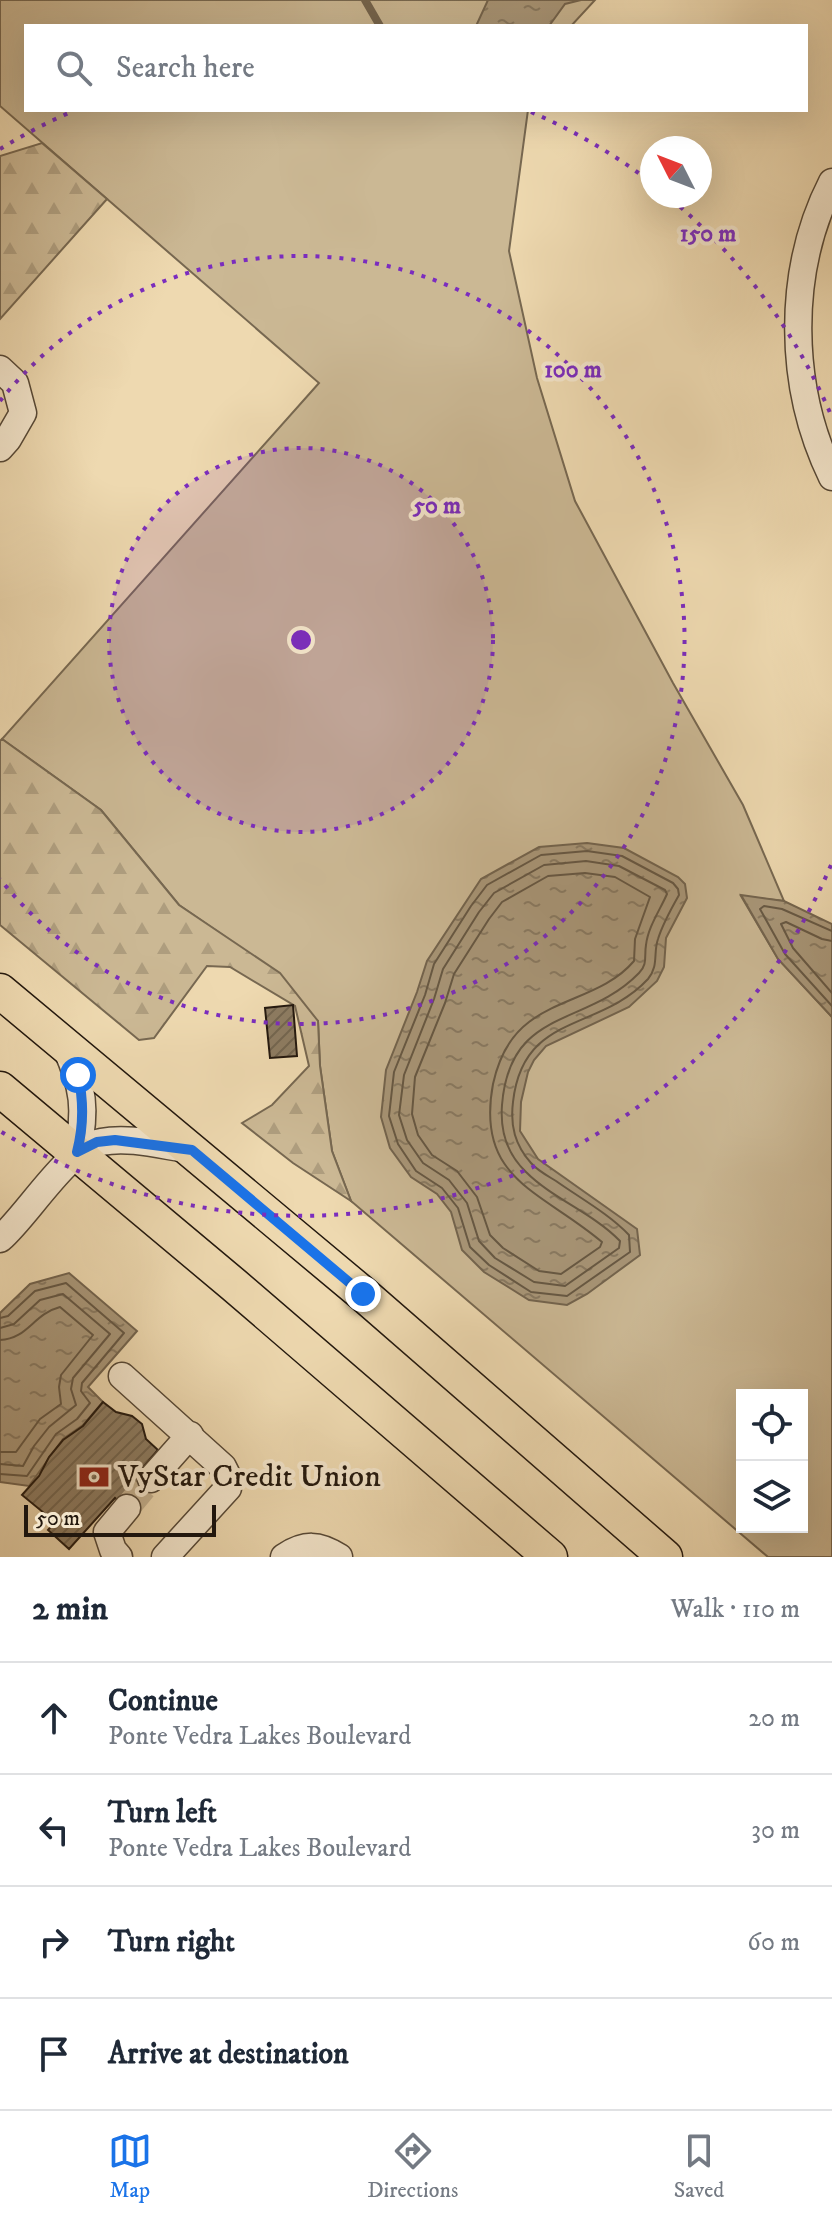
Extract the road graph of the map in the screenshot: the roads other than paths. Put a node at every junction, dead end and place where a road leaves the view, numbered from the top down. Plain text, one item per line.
1 (832, 182) edge
2 (2, 370) edge
3 (0, 448) edge
4 (830, 467) edge
5 (0, 991) edge
6 (64, 1043) junction
7 (0, 1089) edge
8 (192, 1150) junction
9 (77, 1152) junction
10 (0, 1239) edge
11 (122, 1376) dead end
12 (190, 1435) junction
13 (151, 1479) tunnel mouth
14 (127, 1508) tunnel mouth
15 (119, 1557) edge
16 (165, 1557) edge
17 (284, 1557) edge
18 (339, 1557) edge
19 (550, 1557) edge
20 (665, 1557) edge

1 - 4 street
2 - 3 street
5 - 6 main road
6 - 8 main road
6 - 9 street
7 - 9 main road
8 - 9 street
8 - 20 main road
9 - 10 street
9 - 19 main road
11 - 12 street
12 - 13 street
12 - 16 street
14 - 15 street
17 - 18 street

